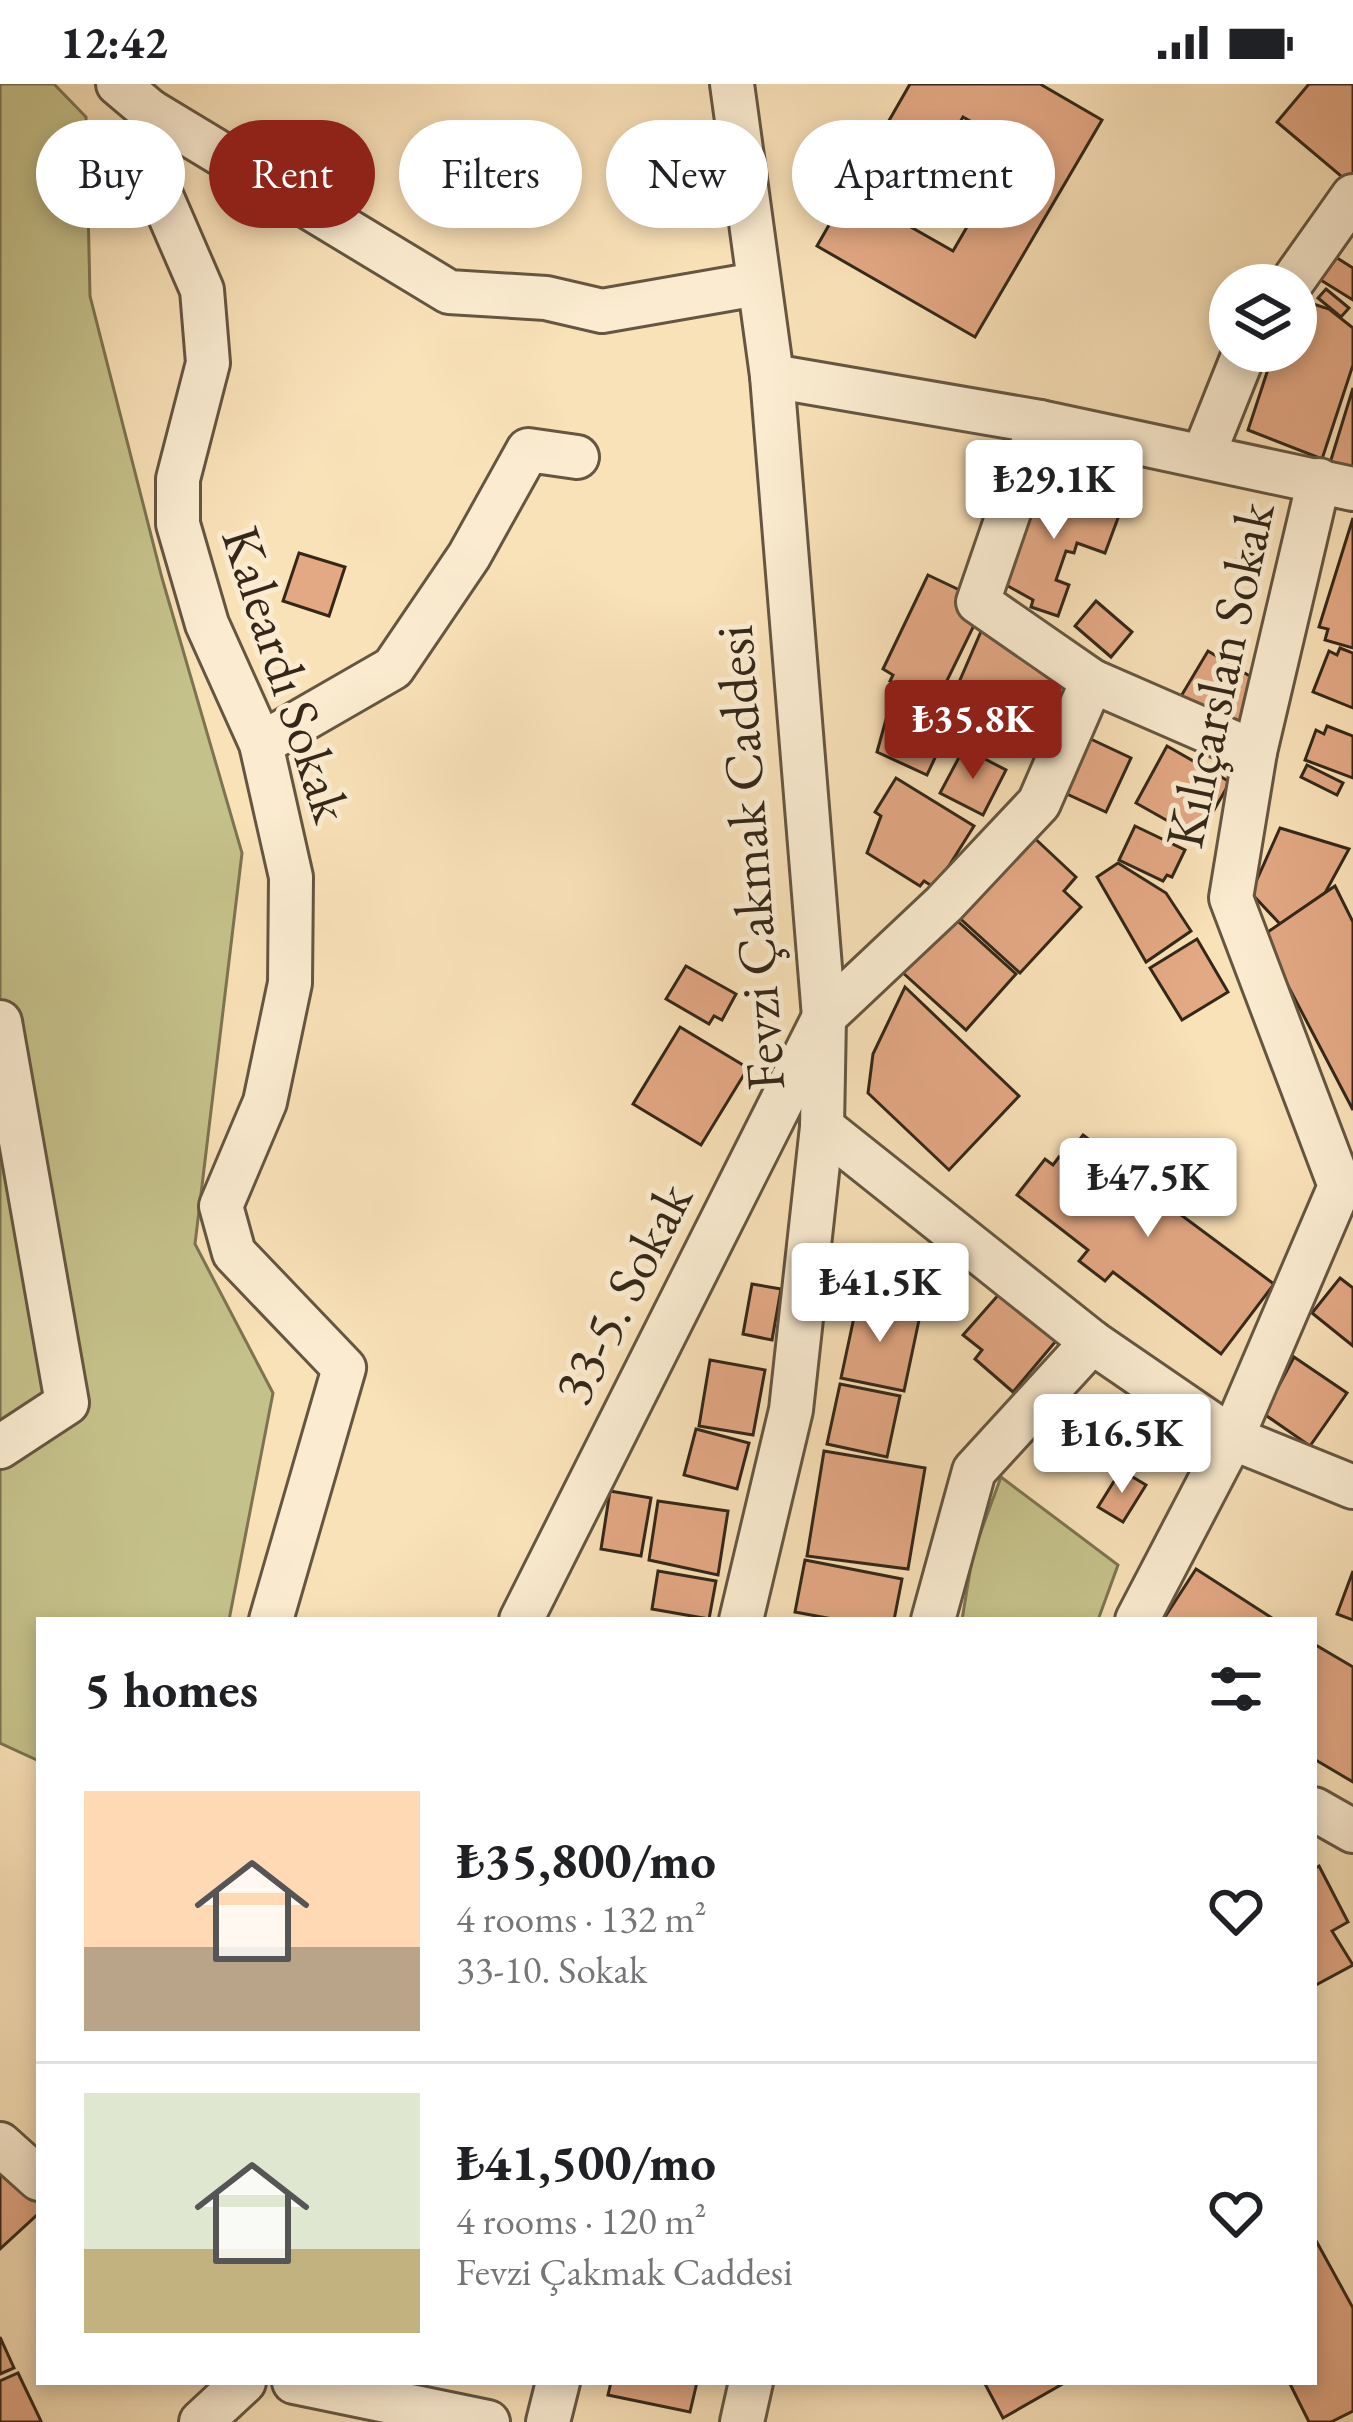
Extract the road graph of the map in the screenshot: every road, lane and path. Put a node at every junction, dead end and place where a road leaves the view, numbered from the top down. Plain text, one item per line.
1 (733, 84) edge
2 (134, 97) edge
3 (1353, 196) edge
4 (1305, 264) edge
5 (757, 284) junction
6 (1237, 372) edge
7 (772, 376) junction
8 (1040, 422) junction
9 (1203, 456) junction
10 (578, 457) dead end
11 (1336, 484) edge
12 (1092, 681) junction
13 (262, 744) junction
14 (1255, 752) junction
15 (824, 1017) junction
16 (0, 1022) edge
17 (822, 1127) junction
18 (1347, 1191) edge
19 (1093, 1342) junction
20 (1232, 1438) junction
21 (0, 1447) edge
22 (1353, 1487) edge
23 (273, 1617) edge
24 (523, 1617) edge
25 (742, 1617) edge
26 (934, 1617) edge
27 (1139, 1617) edge
28 (1317, 1811) edge
29 (1353, 1831) edge
30 (0, 2144) edge
31 (36, 2176) edge
32 (241, 2385) edge
33 (309, 2385) edge
34 (557, 2385) edge
35 (750, 2385) edge
36 (201, 2422) edge
37 (488, 2422) edge
38 (548, 2422) edge
39 (742, 2422) edge

1 - 5 street, Fevzi Çakmak Caddesi
2 - 5 street
2 - 13 street, Kaleardı Sokak
3 - 4 street
5 - 7 street, Fevzi Çakmak Caddesi
6 - 9 street
7 - 8 street
7 - 15 street, Fevzi Çakmak Caddesi
8 - 9 street
8 - 12 street
9 - 11 street
10 - 13 street
11 - 14 street, Kılıçarslan Sokak
12 - 14 street
12 - 15 street
13 - 23 street, Kaleardı Sokak
14 - 18 street, Kılıçarslan Sokak
15 - 17 street, Fevzi Çakmak Caddesi
15 - 24 street, 33-5. Sokak
16 - 21 street
17 - 19 street
17 - 25 street, Fevzi Çakmak Caddesi
18 - 20 street, Kılıçarslan Sokak
19 - 20 street
19 - 26 street
20 - 22 street
20 - 27 street, Kılıçarslan Sokak
28 - 29 street
30 - 31 street
32 - 36 street
33 - 37 street
34 - 38 street
35 - 39 street

